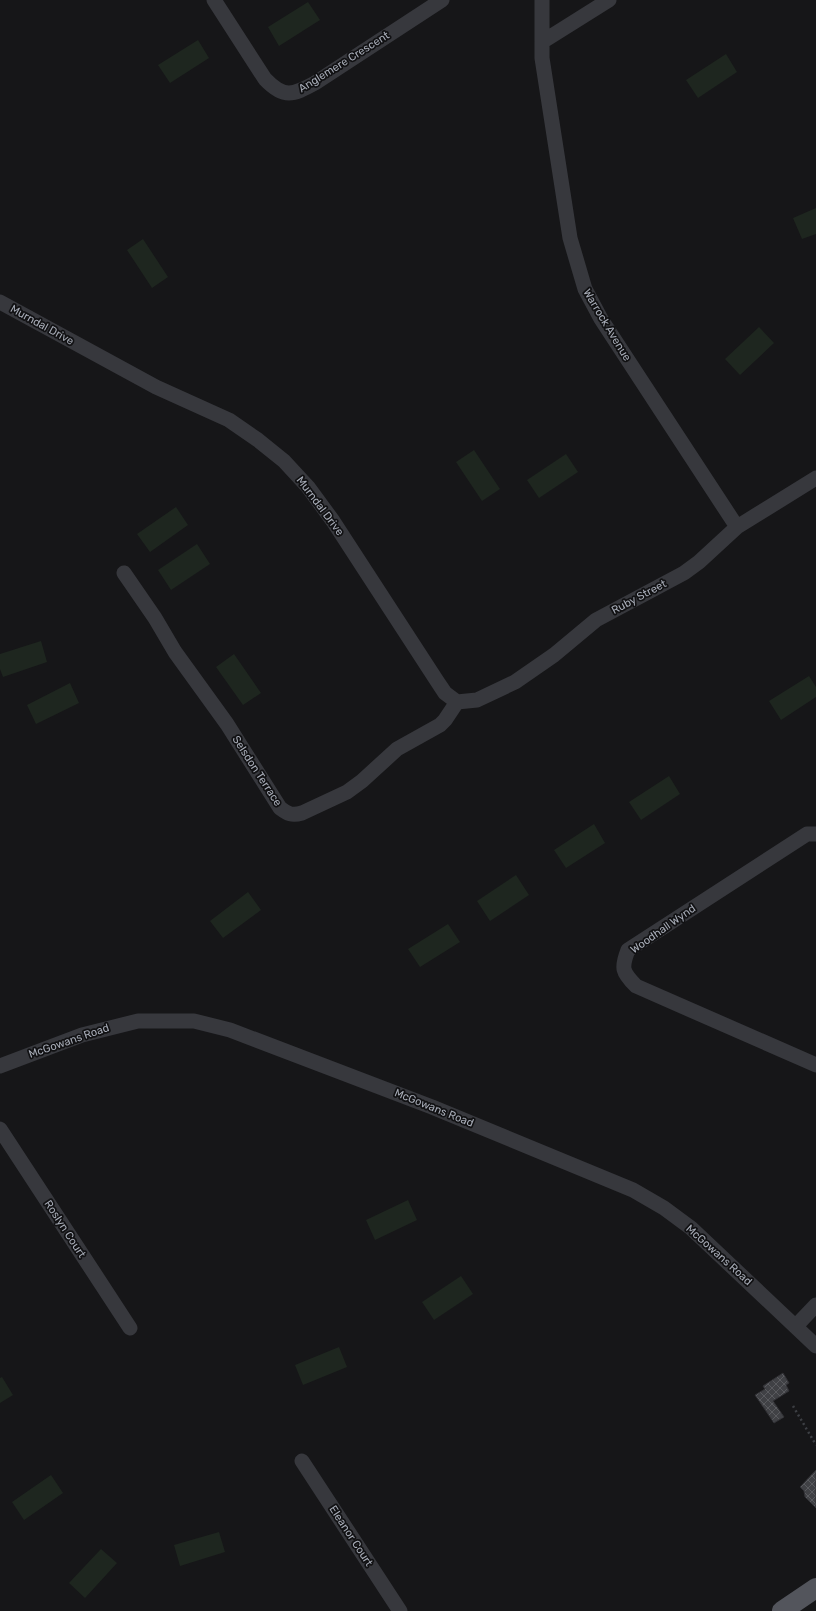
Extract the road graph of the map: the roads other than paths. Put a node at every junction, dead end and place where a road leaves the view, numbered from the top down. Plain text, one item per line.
1 (214, 0) edge
2 (442, 0) edge
3 (542, 0) edge
4 (609, 0) edge
5 (542, 42) junction
6 (0, 302) edge
7 (816, 478) edge
8 (737, 527) junction
9 (124, 573) dead end
10 (457, 702) junction
11 (816, 834) edge
12 (816, 1065) edge
13 (0, 1066) edge
14 (0, 1129) edge
15 (816, 1304) edge
16 (796, 1326) junction
17 (130, 1328) dead end
18 (816, 1346) edge
19 (302, 1461) dead end
20 (816, 1588) edge
21 (400, 1611) edge
22 (782, 1611) edge

1 - 2 street, Anglemere Crescent
3 - 5 street, Warrock Avenue
4 - 5 street
5 - 8 street, Warrock Avenue
6 - 10 street, Murndal Drive
7 - 8 street, Ruby Street
8 - 10 street, Ruby Street
9 - 10 street, Selsdon Terrace
11 - 12 street, Woodhall Wynd
13 - 16 street, McGowans Road
14 - 17 street, Roslyn Court
15 - 16 street
16 - 18 street, McGowans Road
19 - 21 street, Eleanor Court
20 - 22 main road

